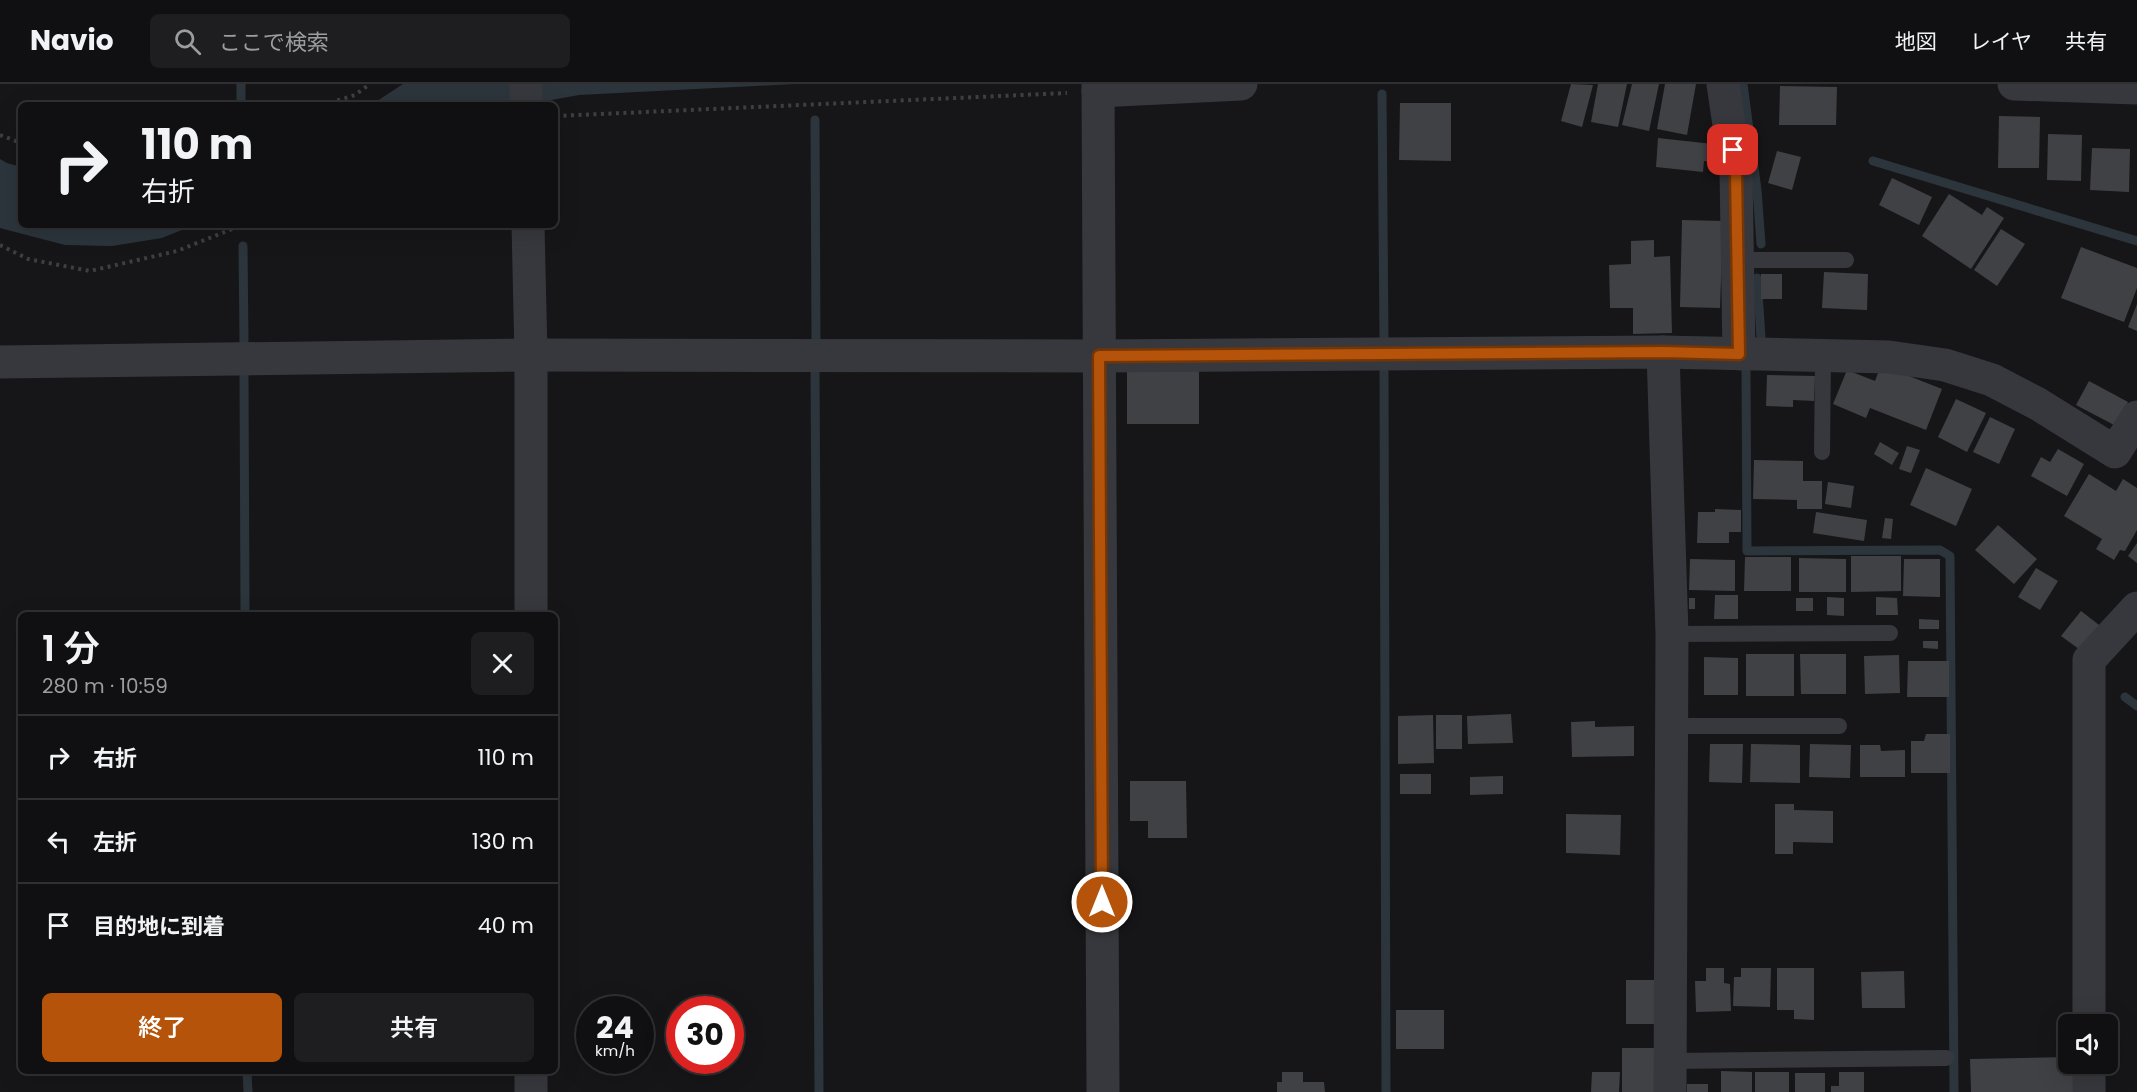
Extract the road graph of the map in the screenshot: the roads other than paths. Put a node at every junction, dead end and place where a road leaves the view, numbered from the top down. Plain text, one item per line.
1 (526, 84) edge
2 (1241, 84) edge
3 (1723, 84) edge
4 (2014, 84) edge
5 (1098, 88) edge
6 (2137, 88) edge
7 (526, 102) edge
8 (528, 228) edge
9 (1737, 260) junction
10 (1846, 260) dead end
11 (1663, 352) junction
12 (1739, 354) junction
13 (531, 355) junction
14 (1099, 356) junction
15 (1823, 356) junction
16 (0, 362) edge
17 (2137, 417) edge
18 (1822, 452) dead end
19 (2137, 608) edge
20 (531, 612) edge
21 (1890, 633) dead end
22 (1672, 634) junction
23 (1671, 726) junction
24 (1839, 726) dead end
25 (2090, 1014) edge
26 (1946, 1058) dead end
27 (531, 1074) edge
28 (2090, 1074) edge
29 (1670, 1076) edge
30 (531, 1092) edge
31 (1103, 1092) edge
32 (2090, 1092) edge

1 - 7 street
2 - 5 street
3 - 9 street
4 - 6 street
5 - 14 street
8 - 13 street
9 - 10 lane
9 - 12 street
11 - 12 street
11 - 14 street
11 - 22 street
12 - 15 street
13 - 14 street
13 - 16 street
13 - 20 street
14 - 31 street
15 - 17 street
15 - 18 lane
19 - 25 street
21 - 22 lane
22 - 23 street
23 - 24 lane
23 - 29 street
26 - 29 lane
27 - 30 street
28 - 32 street

